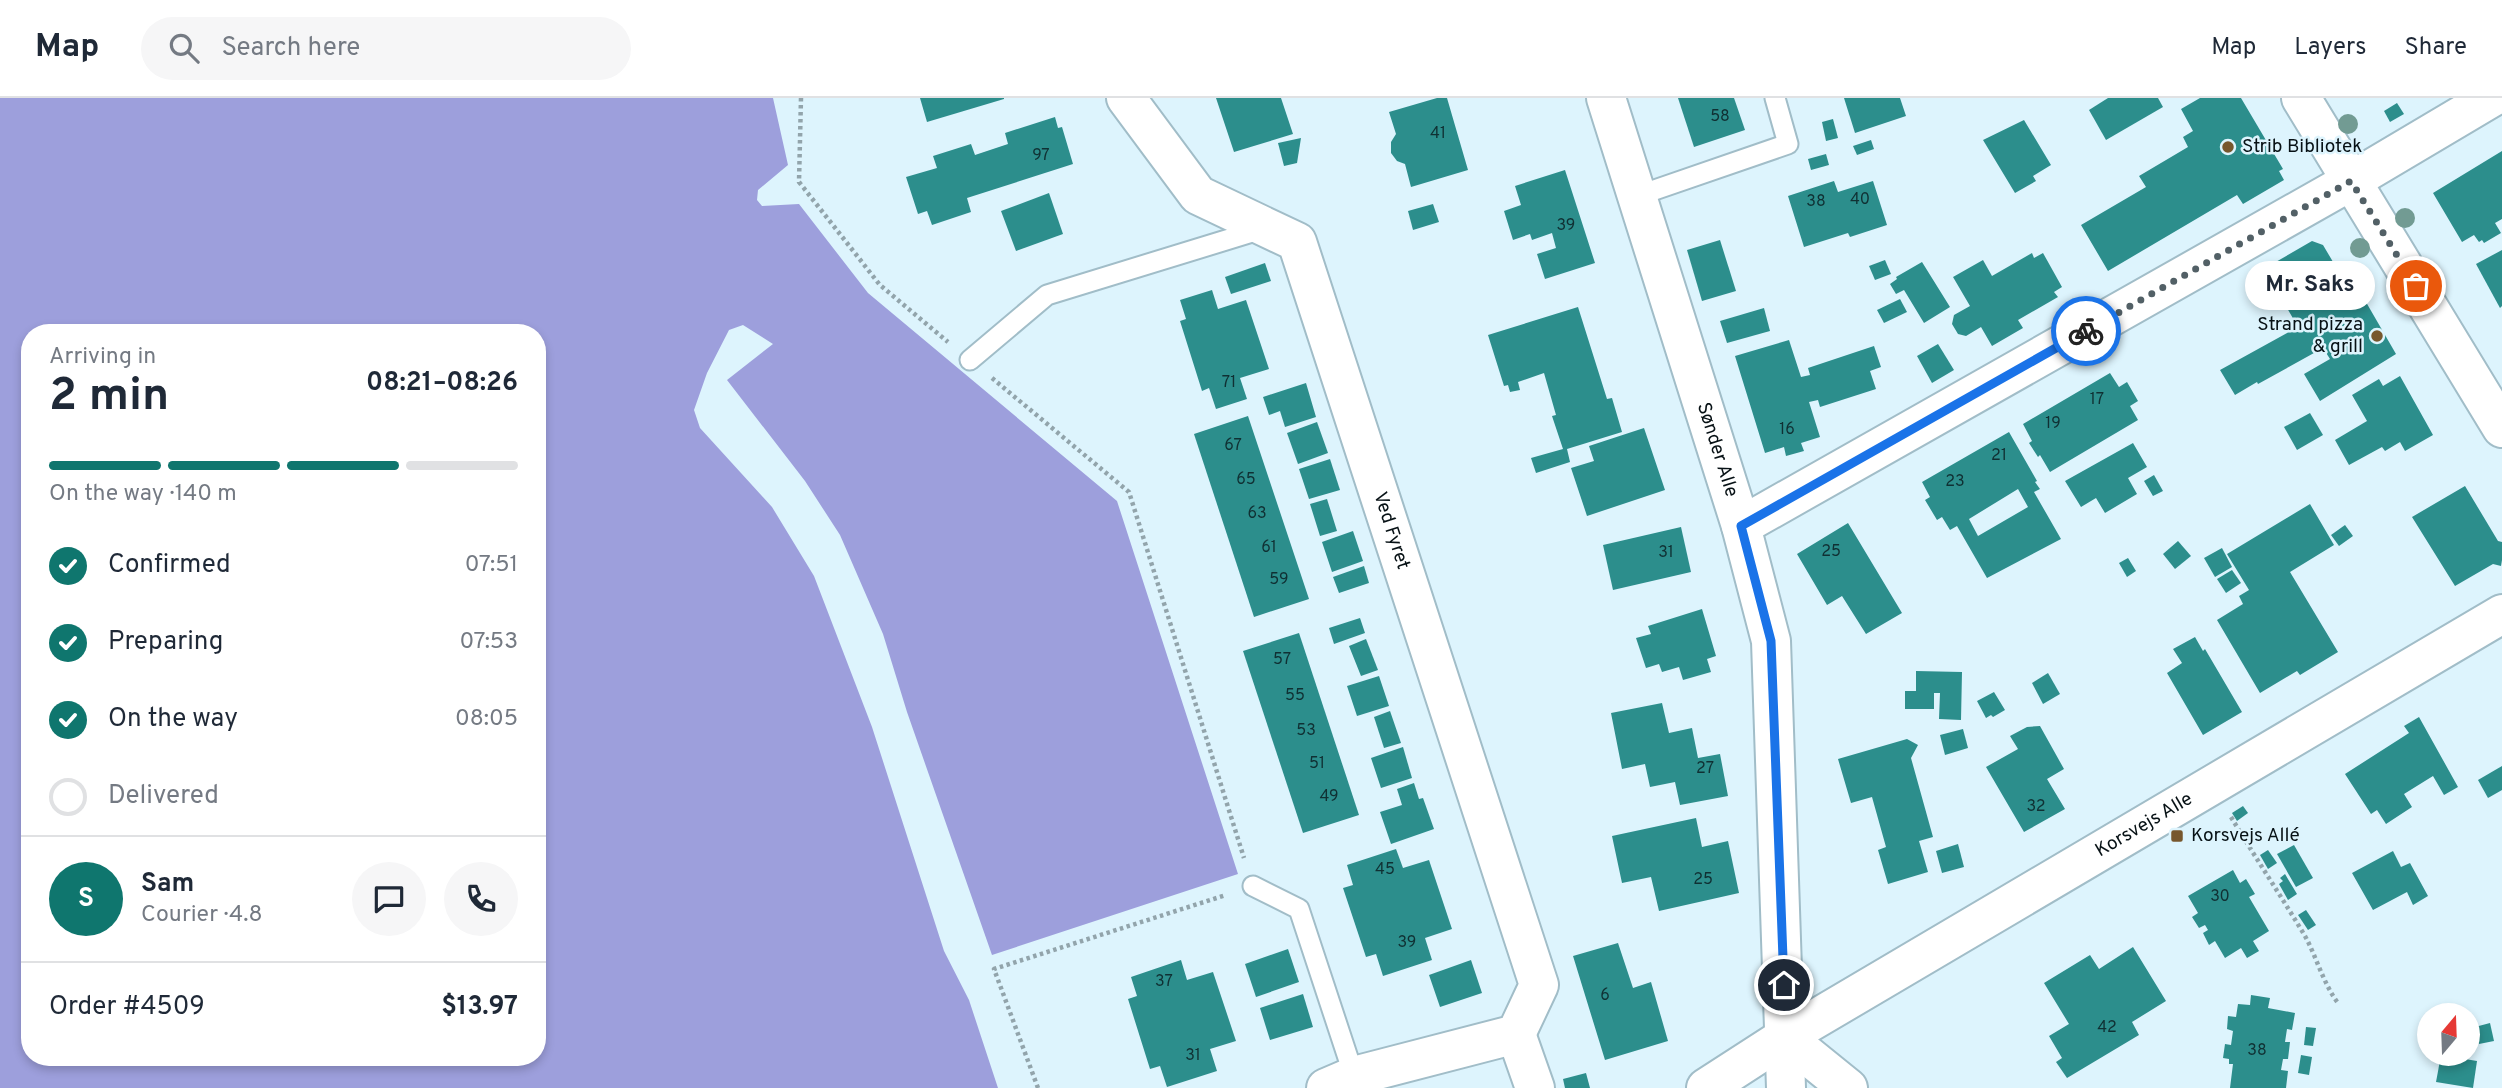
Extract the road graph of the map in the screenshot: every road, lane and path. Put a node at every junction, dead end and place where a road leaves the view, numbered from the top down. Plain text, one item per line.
1 (801, 98) edge
2 (1126, 98) edge
3 (1606, 98) edge
4 (1775, 98) edge
5 (2301, 98) edge
6 (2491, 98) edge
7 (2351, 181) junction
8 (1637, 195) junction
9 (1266, 227) junction
10 (970, 360) junction
11 (2502, 428) edge
12 (1741, 526) junction
13 (2502, 614) edge
14 (2212, 786) junction
15 (1253, 886) junction
16 (2338, 1003) dead end
17 (1516, 1034) junction
18 (1786, 1037) junction
19 (1340, 1082) edge
20 (1038, 1088) edge
21 (1535, 1088) edge
22 (1706, 1088) edge
23 (1786, 1088) edge
24 (1847, 1088) edge

1 - 10 path
2 - 9 street, Ved Fyret
3 - 8 street, Sønder Alle
4 - 8 lane
5 - 7 street
6 - 7 street
7 - 11 street
7 - 12 street
8 - 12 street, Sønder Alle
9 - 10 lane
9 - 17 street, Ved Fyret
10 - 15 path
12 - 18 street, Sønder Alle
13 - 14 street, Korsvejs Alle
14 - 16 path
14 - 18 street, Korsvejs Alle
15 - 19 lane
15 - 20 path
17 - 19 street
17 - 21 street
18 - 22 street, Korsvejs Alle
18 - 23 street, Sønder Alle
18 - 24 street

